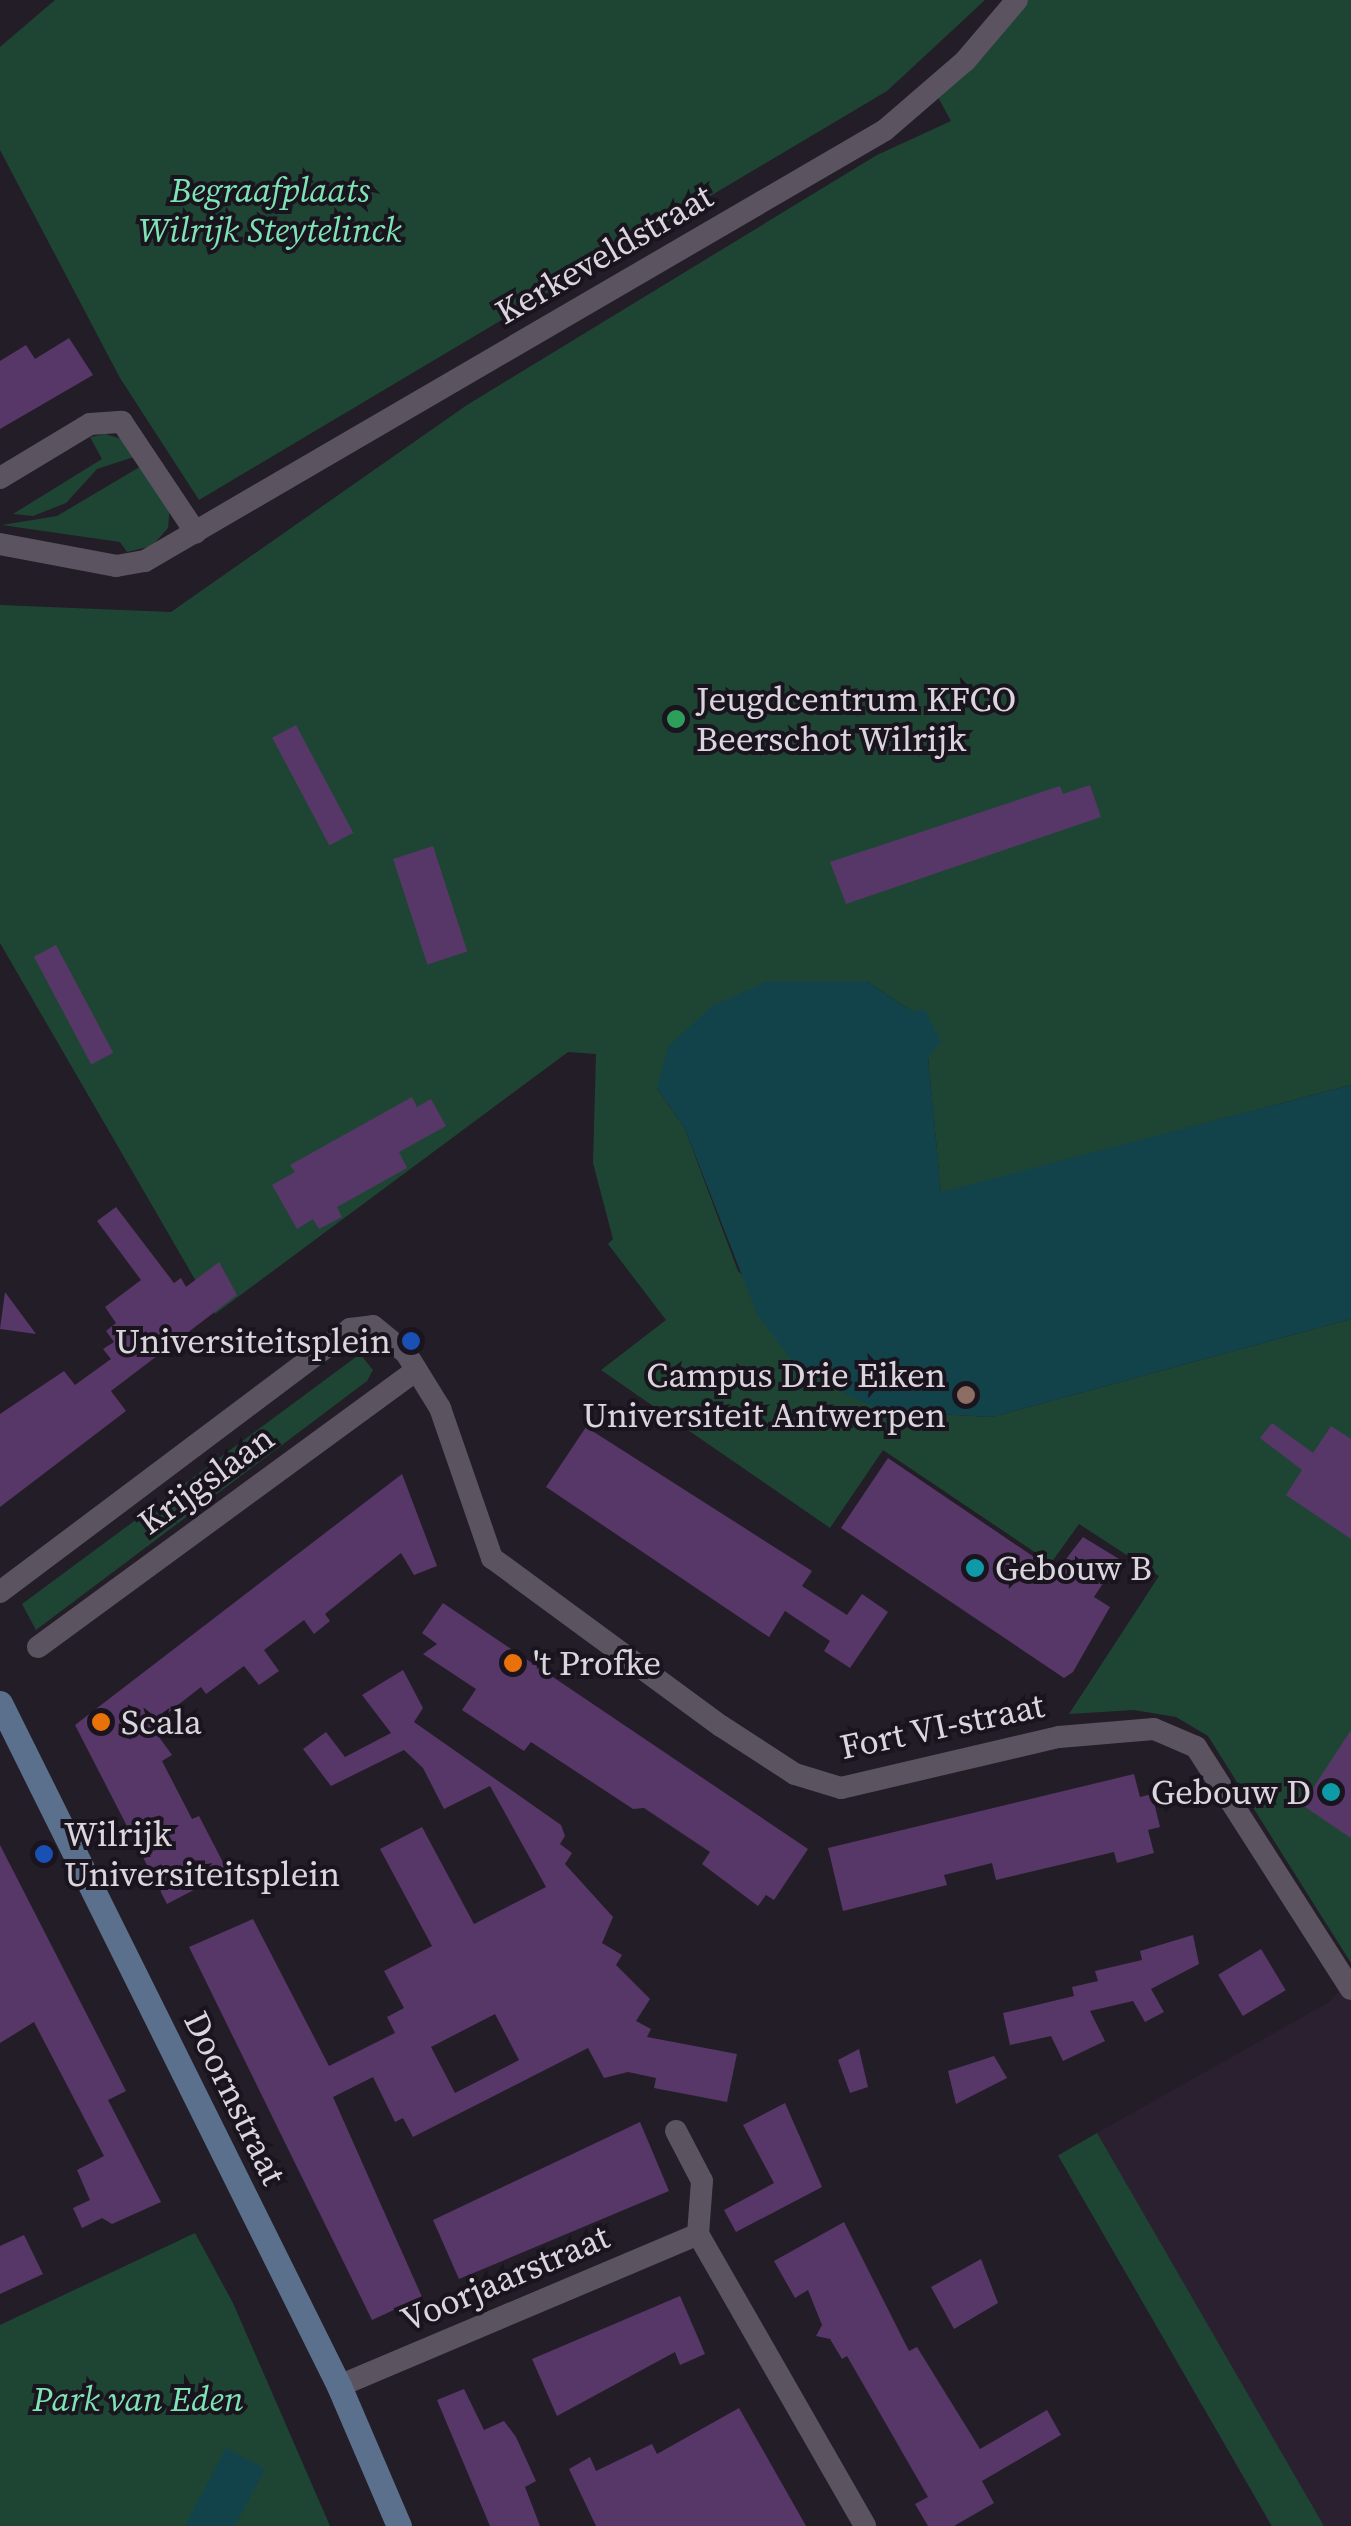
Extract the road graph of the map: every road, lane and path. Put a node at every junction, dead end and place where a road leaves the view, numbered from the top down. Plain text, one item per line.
1 (1017, 0) edge
2 (0, 478) edge
3 (196, 533) junction
4 (0, 544) edge
5 (416, 1370) junction
6 (265, 1396) joint
7 (0, 1592) edge
8 (38, 1647) dead end
9 (0, 1704) edge
10 (1351, 1989) edge
11 (676, 2131) dead end
12 (698, 2234) junction
13 (339, 2386) junction
14 (399, 2526) edge
15 (864, 2526) edge

1 - 3 street, Kerkeveldstraat
2 - 3 street
3 - 4 street, Kerkeveldstraat
5 - 6 street, Fort VI-straat
5 - 8 street, Krijgslaan
5 - 10 street, Fort VI-straat
6 - 7 street, Krijgslaan
9 - 13 street, Doornstraat
11 - 12 street
12 - 13 street, Voorjaarstraat
12 - 15 street
13 - 14 street, Doornstraat

